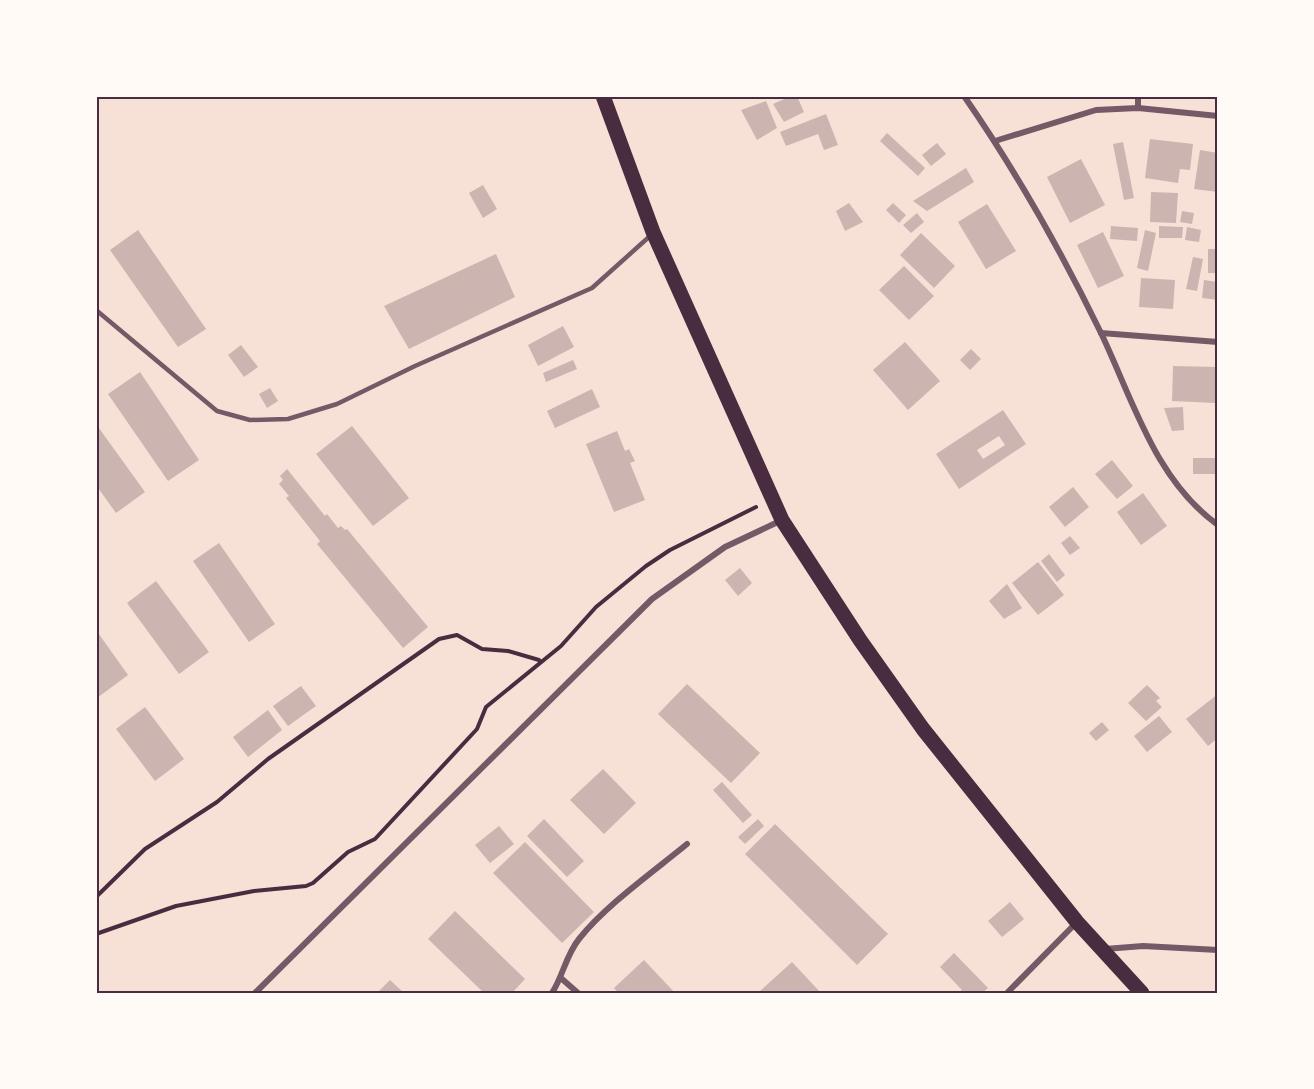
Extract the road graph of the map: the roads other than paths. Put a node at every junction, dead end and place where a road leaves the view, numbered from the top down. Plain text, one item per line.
1 (603, 96) edge
2 (964, 96) edge
3 (1138, 96) edge
4 (1138, 108) junction
5 (1218, 116) edge
6 (995, 141) junction
7 (653, 232) junction
8 (96, 310) edge
9 (1101, 333) junction
10 (1218, 342) edge
11 (782, 520) junction
12 (1218, 525) edge
13 (687, 844) dead end
14 (1077, 922) junction
15 (1102, 950) junction
16 (1218, 950) edge
17 (562, 979) junction
18 (255, 993) edge
19 (552, 993) edge
20 (578, 993) edge
21 (1007, 993) edge
22 (1142, 993) edge

1 - 7 main road
2 - 6 street
3 - 4 street
4 - 5 street
4 - 6 street
6 - 9 street
7 - 8 lane
7 - 11 main road
9 - 10 street
9 - 12 street
11 - 14 main road
11 - 18 street
13 - 17 street
14 - 15 main road
14 - 21 street
15 - 16 street
15 - 22 main road
17 - 19 street
17 - 20 street

